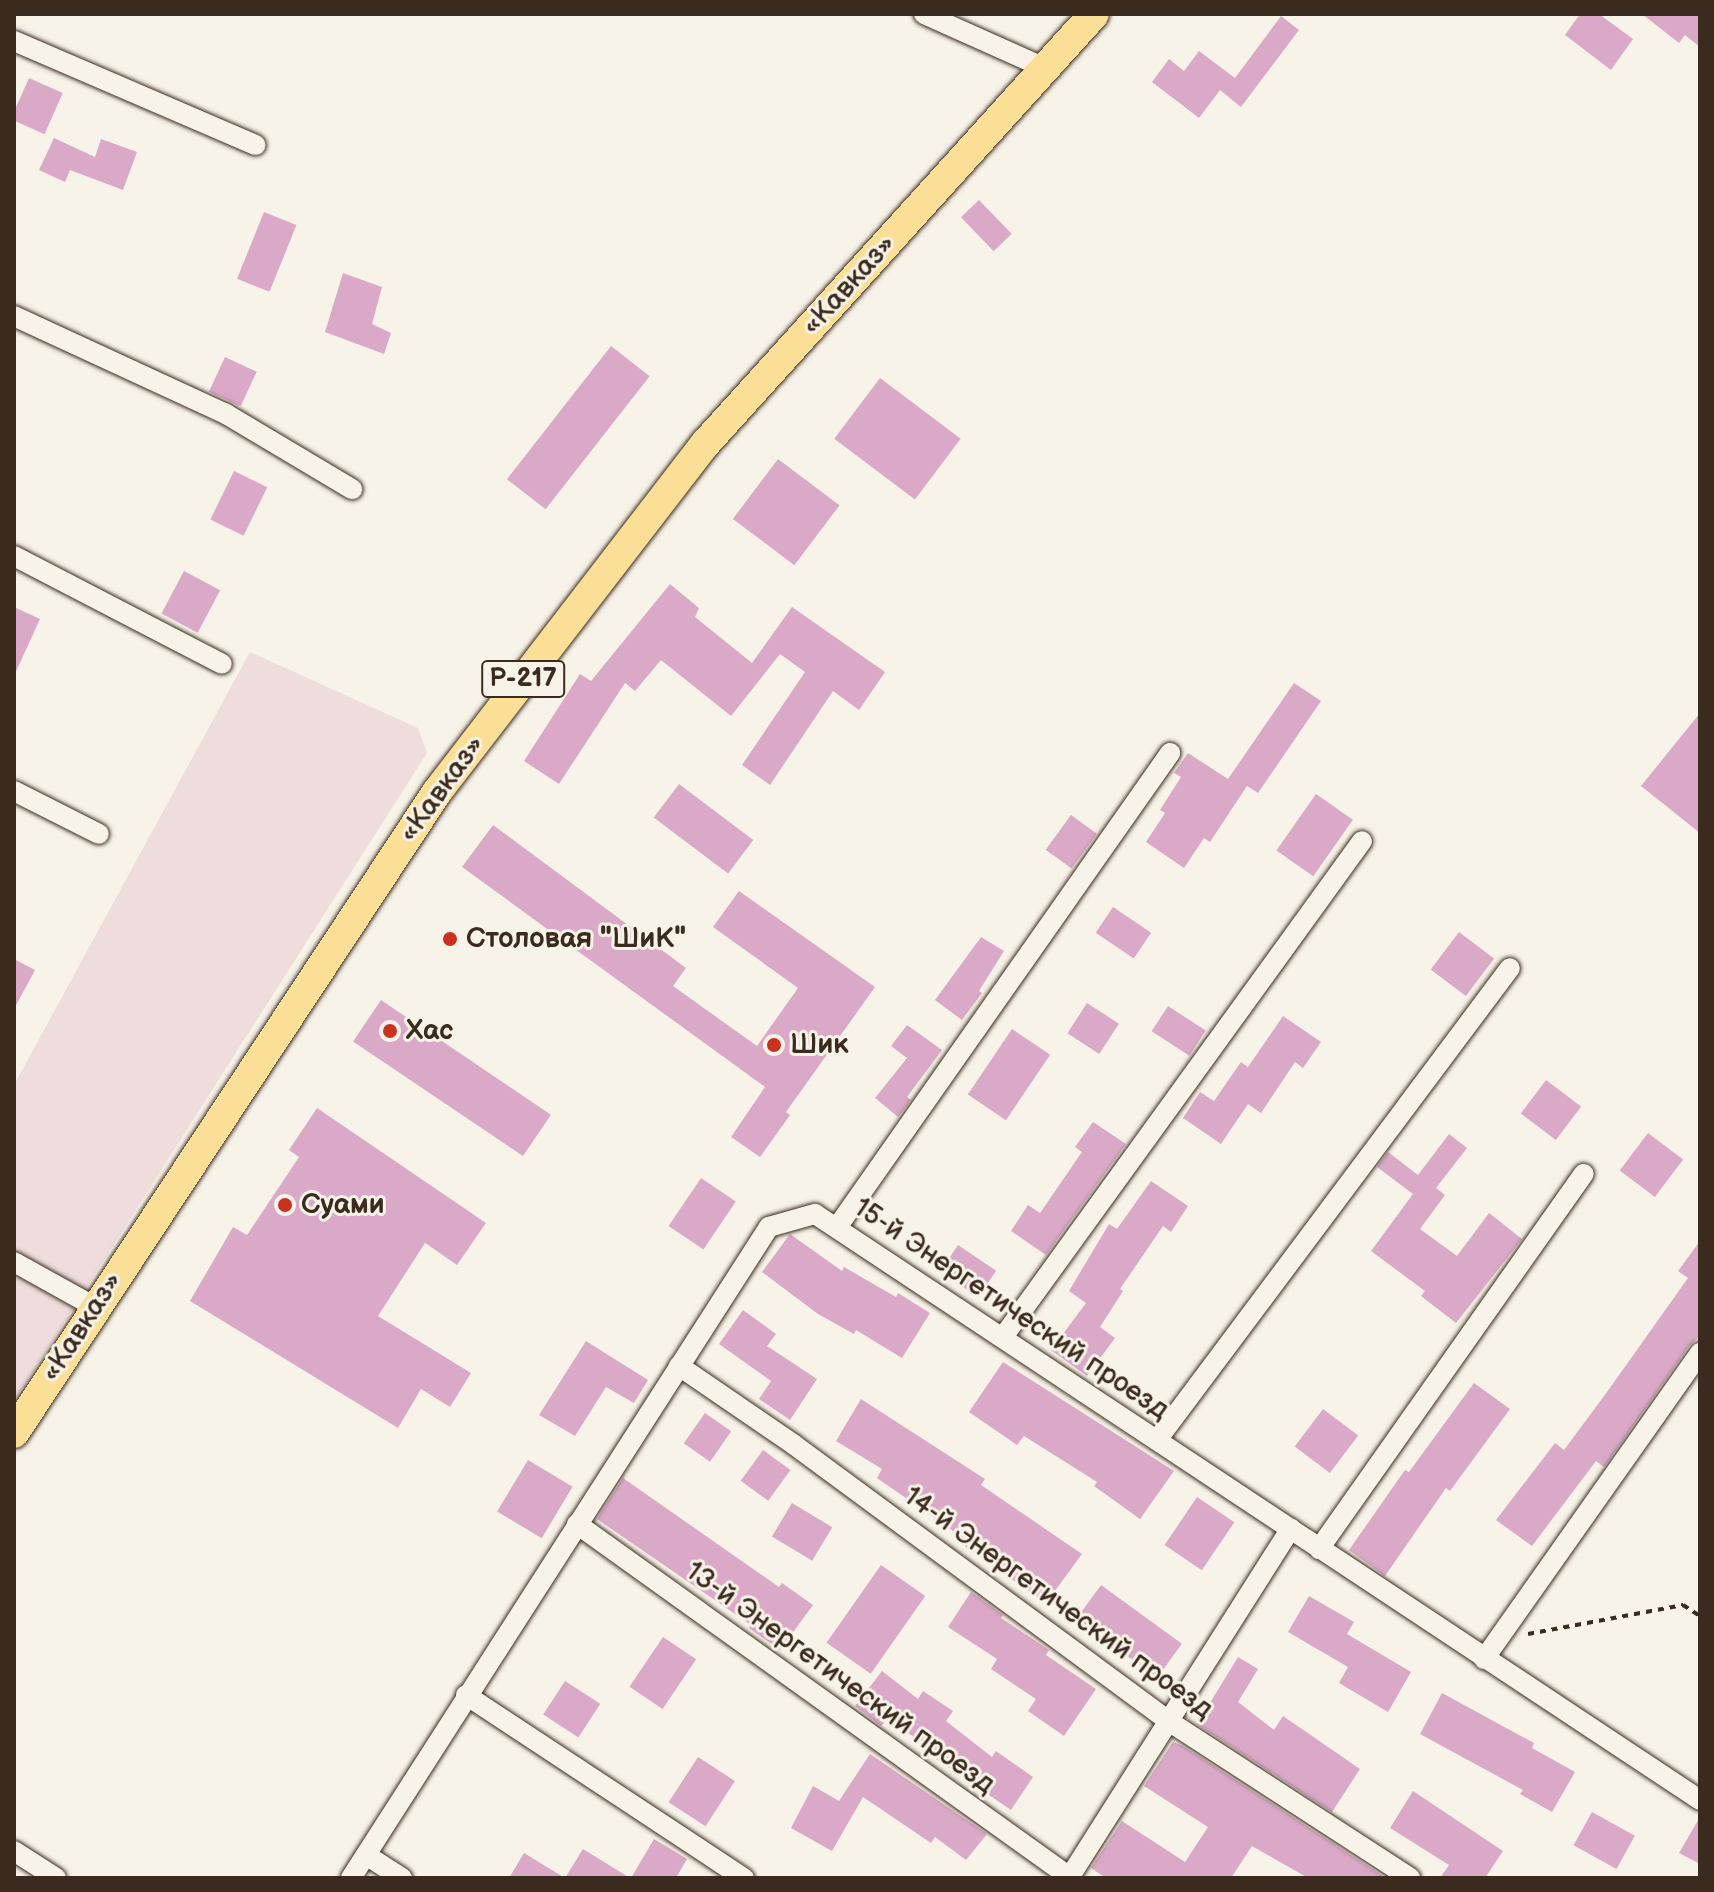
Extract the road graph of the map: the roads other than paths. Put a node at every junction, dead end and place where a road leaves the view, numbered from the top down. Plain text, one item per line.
1 (924, 14) edge
2 (1094, 14) edge
3 (14, 41) edge
4 (1045, 68) junction
5 (256, 145) dead end
6 (14, 316) edge
7 (352, 489) dead end
8 (14, 556) edge
9 (222, 664) dead end
10 (1170, 753) dead end
11 (14, 791) edge
12 (99, 834) dead end
13 (1362, 841) dead end
14 (1510, 968) dead end
15 (1584, 1174) dead end
16 (838, 1226) junction
17 (14, 1262) edge
18 (95, 1307) junction
19 (1003, 1337) junction
20 (1700, 1353) edge
21 (679, 1366) junction
22 (14, 1433) edge
23 (1157, 1440) junction
24 (577, 1524) junction
25 (1291, 1528) junction
26 (1319, 1549) junction
27 (1484, 1659) junction
28 (466, 1695) junction
29 (1167, 1720) junction
30 (1700, 1800) edge
31 (14, 1851) edge
32 (366, 1855) junction
33 (56, 1878) edge
34 (351, 1878) edge
35 (402, 1878) edge
36 (744, 1878) edge
37 (1070, 1878) edge
38 (1410, 1878) edge

1 - 4 street
2 - 4 highway, «Кавказ» / Р-217
3 - 5 street
4 - 18 highway, «Кавказ» / Р-217
6 - 7 street
8 - 9 street
10 - 16 street
11 - 12 street
13 - 19 street
14 - 23 street
15 - 26 street
16 - 19 street, 15-й Энергетический проезд
16 - 21 street, 15-й Энергетический проезд
17 - 18 street
18 - 22 highway, «Кавказ» / Р-217
19 - 23 street, 15-й Энергетический проезд
20 - 27 street
21 - 24 street, 15-й Энергетический проезд
21 - 29 street, 14-й Энергетический проезд
23 - 25 street, 15-й Энергетический проезд
24 - 28 street, 15-й Энергетический проезд
24 - 37 street, 13-й Энергетический проезд
25 - 26 street, 15-й Энергетический проезд
25 - 29 street
26 - 27 street, 15-й Энергетический проезд
27 - 30 street, 15-й Энергетический проезд
28 - 32 street, 15-й Энергетический проезд
28 - 36 street
29 - 37 street
29 - 38 street, 14-й Энергетический проезд
31 - 33 street
32 - 34 street, 15-й Энергетический проезд
32 - 35 street

